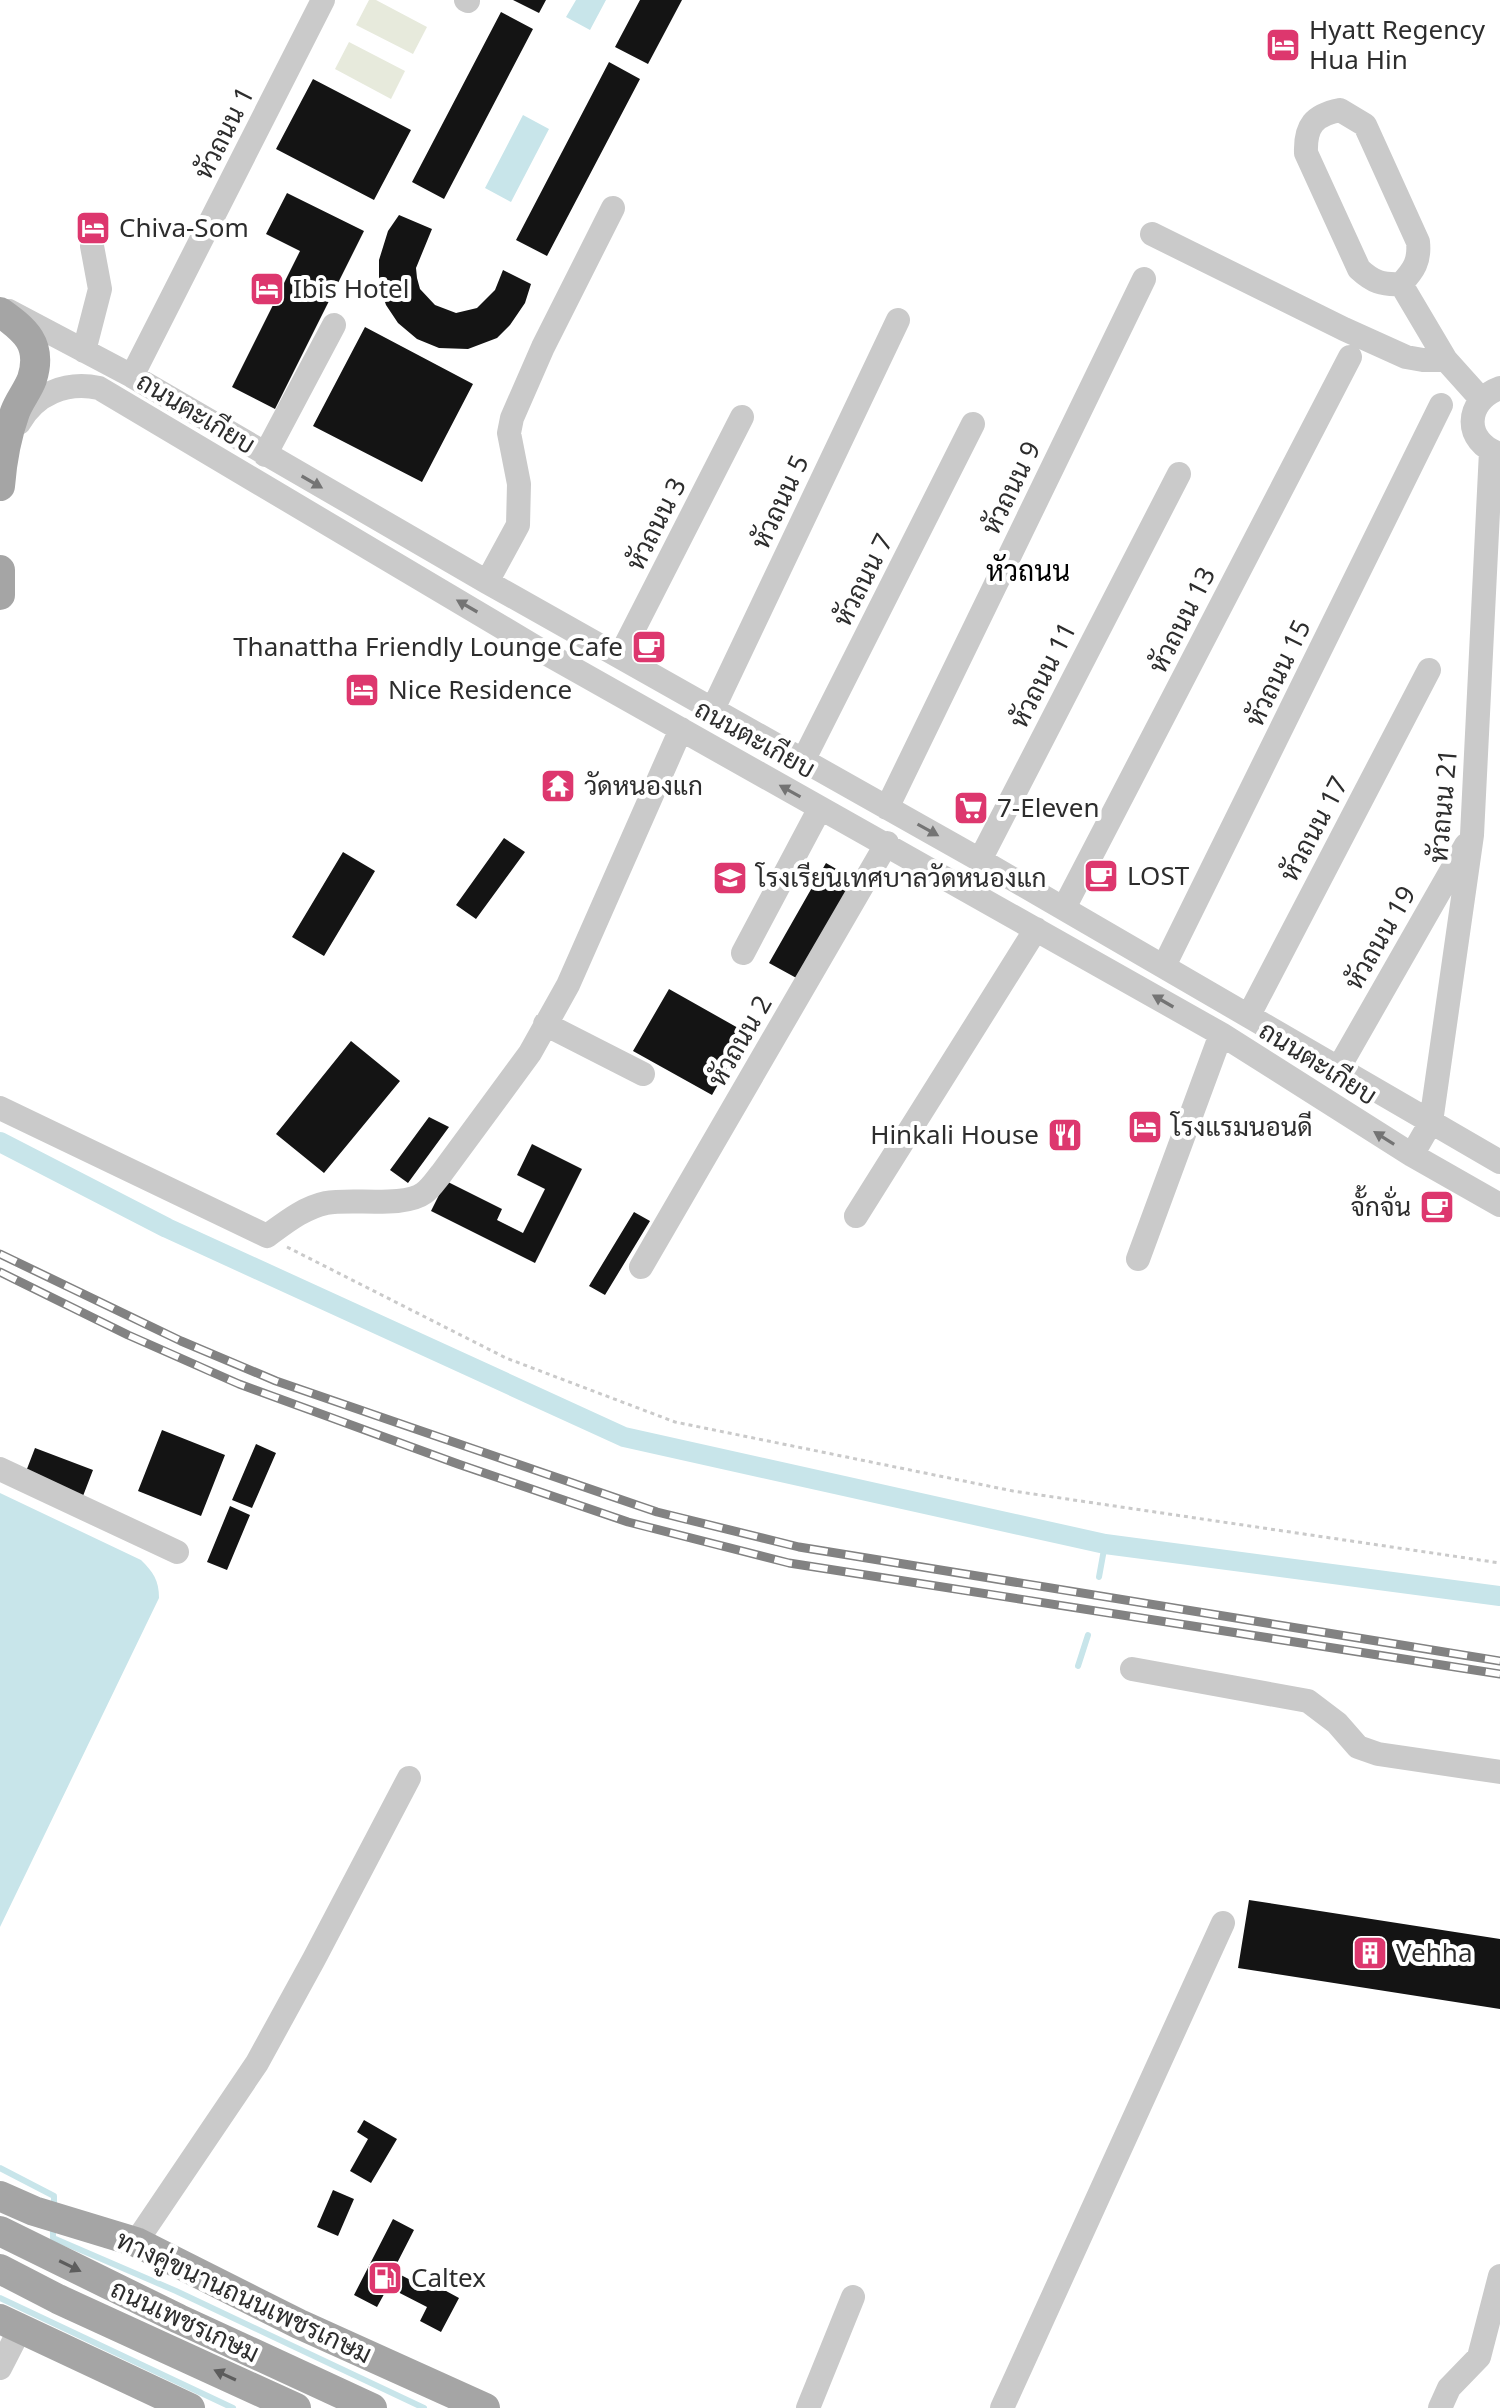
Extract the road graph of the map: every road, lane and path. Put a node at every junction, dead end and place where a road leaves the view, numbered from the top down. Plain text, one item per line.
1 (323, 0) edge
2 (613, 208) dead end
3 (1152, 234) dead end
4 (92, 246) dead end
5 (1144, 279) dead end
6 (1401, 284) junction
7 (0, 306) edge
8 (0, 312) edge
9 (898, 320) dead end
10 (334, 325) dead end
11 (84, 351) junction
12 (1350, 357) dead end
13 (1446, 360) junction
14 (132, 376) junction
15 (1491, 393) edge
16 (1441, 405) dead end
17 (742, 417) dead end
18 (973, 424) dead end
19 (1496, 453) edge
20 (265, 455) junction
21 (1, 472) edge
22 (1179, 474) dead end
23 (0, 570) edge
24 (487, 582) junction
25 (0, 595) edge
26 (620, 656) junction
27 (1429, 670) dead end
28 (716, 710) junction
29 (681, 729) junction
30 (705, 743) junction
31 (803, 761) junction
32 (820, 808) junction
33 (887, 808) junction
34 (1472, 835) junction
35 (887, 843) junction
36 (980, 860) junction
37 (1064, 908) junction
38 (1036, 929) junction
39 (743, 953) dead end
40 (1164, 966) junction
41 (1249, 1015) junction
42 (545, 1024) junction
43 (1221, 1034) junction
44 (1302, 1047) junction
45 (1338, 1069) junction
46 (643, 1074) dead end
47 (1285, 1076) junction
48 (0, 1108) edge
49 (1431, 1122) junction
50 (1412, 1155) junction
51 (1500, 1162) edge
52 (1500, 1205) edge
53 (856, 1216) dead end
54 (267, 1236) junction
55 (1138, 1259) dead end
56 (641, 1267) dead end
57 (0, 1469) edge
58 (177, 1552) dead end
59 (1500, 1563) edge
60 (1132, 1669) dead end
61 (1500, 1772) edge
62 (409, 1778) dead end
63 (1223, 1923) dead end
64 (0, 2196) edge
65 (0, 2231) edge
66 (121, 2265) junction
67 (0, 2269) edge
68 (1500, 2276) edge
69 (853, 2297) dead end
70 (1496, 2311) edge
71 (10, 2324) edge
72 (289, 2344) junction
73 (1490, 2362) edge
74 (0, 2368) edge
75 (190, 2408) edge
76 (296, 2408) edge
77 (372, 2408) edge
78 (485, 2408) edge
79 (808, 2408) edge
80 (1002, 2408) edge
81 (1440, 2408) edge

1 - 14 street, หัวถนน 1
2 - 24 street
3 - 13 street
4 - 11 street
5 - 33 street, หัวถนน 9
6 - 6 street
6 - 13 street
7 - 11 street, ถนนตะเกียบ
8 - 21 main road
9 - 28 street, หัวถนน 5
10 - 20 street
11 - 14 street, ถนนตะเกียบ
12 - 37 street, หัวถนน 13
13 - 15 street
14 - 20 street, ถนนตะเกียบ
15 - 19 street
16 - 40 street, หัวถนน 15
17 - 26 street, หัวถนน 3
18 - 31 street, หัวถนน 7
19 - 34 street, หัวถนน 21
20 -> 24 street, ถนนตะเกียบ
29 -> 21 street, ถนนตะเกียบ
22 - 36 street, หัวถนน 11
23 - 25 main road
24 - 26 street, ถนนตะเกียบ
26 - 28 street, ถนนตะเกียบ
27 - 41 street, หัวถนน 17
28 - 30 street, หัวถนน 5
28 - 31 street, ถนนตะเกียบ
29 - 30 street, ถนนตะเกียบ
29 - 42 street
32 -> 30 street, ถนนตะเกียบ
31 - 33 street, ถนนตะเกียบ
32 - 35 street, ถนนตะเกียบ
32 - 39 street
33 -> 36 street, ถนนตะเกียบ
34 - 45 street, หัวถนน 19
34 - 49 street, หัวถนน 21
35 - 38 street, ถนนตะเกียบ
35 - 56 street, หัวถนน 2
36 - 37 street, ถนนตะเกียบ
37 - 40 street, ถนนตะเกียบ
43 -> 38 street, ถนนตะเกียบ
38 - 53 street
40 - 41 street, ถนนตะเกียบ
41 - 44 street, ถนนตะเกียบ
42 - 46 street
42 - 54 street
43 - 47 street, ถนนตะเกียบ
43 - 55 street
44 - 45 street, ถนนตะเกียบ
44 - 47 street
45 - 49 street, ถนนตะเกียบ
50 -> 47 street, ถนนตะเกียบ
48 - 54 street
49 - 50 street
49 - 51 street, ถนนตะเกียบ
50 - 52 street, ถนนตะเกียบ
54 - 59 path
57 - 58 street
60 - 61 street
62 - 66 street
63 - 80 street
64 - 66 main road, ทางคู่ขนานถนนเพชรเกษม
65 -> 66 main road, ถนนเพชรเกษม
66 - 72 main road, ถนนเพชรเกษม
66 - 72 main road, ทางคู่ขนานถนนเพชรเกษม
76 -> 67 main road, ถนนเพชรเกษม
68 - 70 street
69 - 79 street
70 - 73 street
71 - 74 street
71 - 75 main road
72 - 77 main road, ถนนเพชรเกษม
72 - 78 main road, ทางคู่ขนานถนนเพชรเกษม
73 - 81 street

